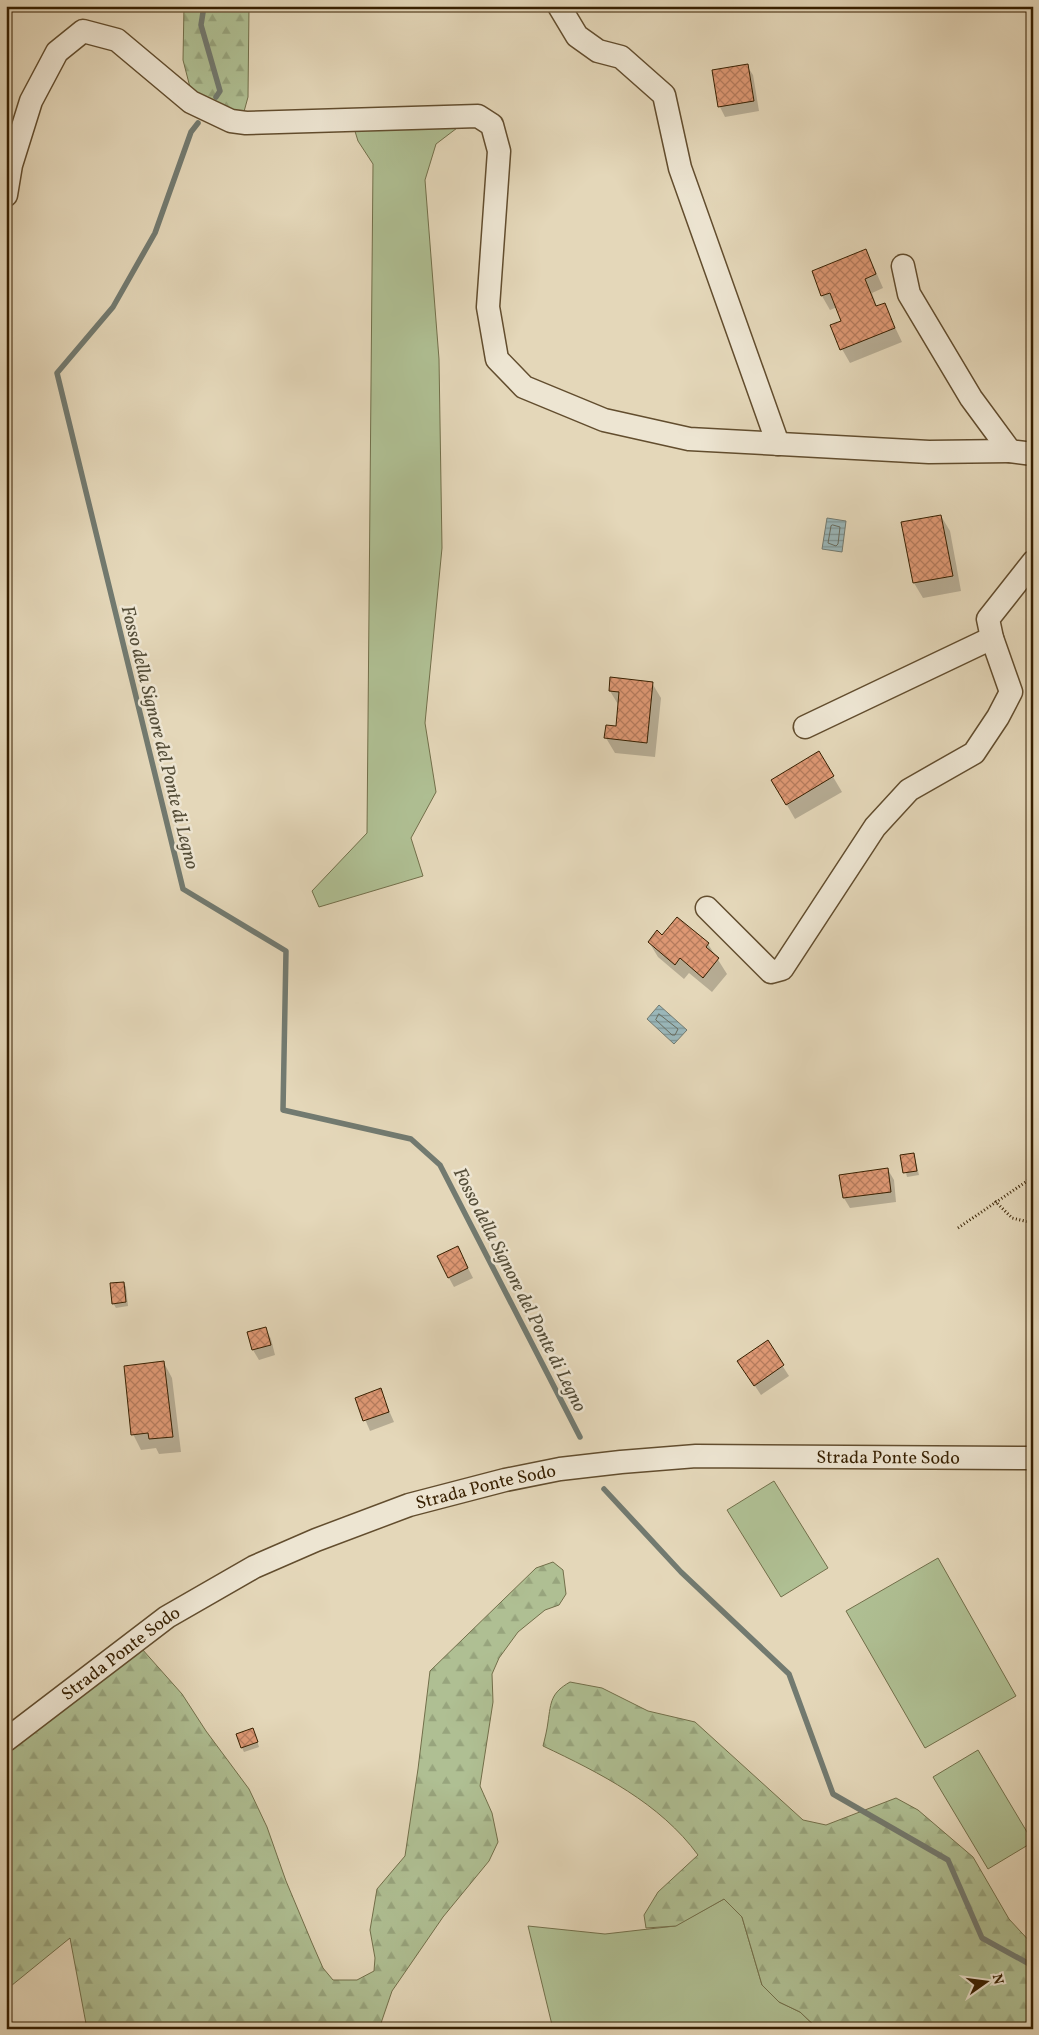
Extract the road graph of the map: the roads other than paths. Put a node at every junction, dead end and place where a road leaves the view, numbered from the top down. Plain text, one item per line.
1 (558, 6) edge
2 (6, 195) edge
3 (903, 266) dead end
4 (778, 444) junction
5 (1010, 451) junction
6 (1033, 454) edge
7 (1033, 562) edge
8 (992, 638) junction
9 (805, 727) dead end
10 (707, 908) dead end
11 (1033, 1458) edge
12 (6, 1740) edge

1 - 4 street
2 - 4 street
3 - 5 street
4 - 5 street
5 - 6 street
7 - 8 street
8 - 9 street
8 - 10 street
11 - 12 street, Strada Ponte Sodo

